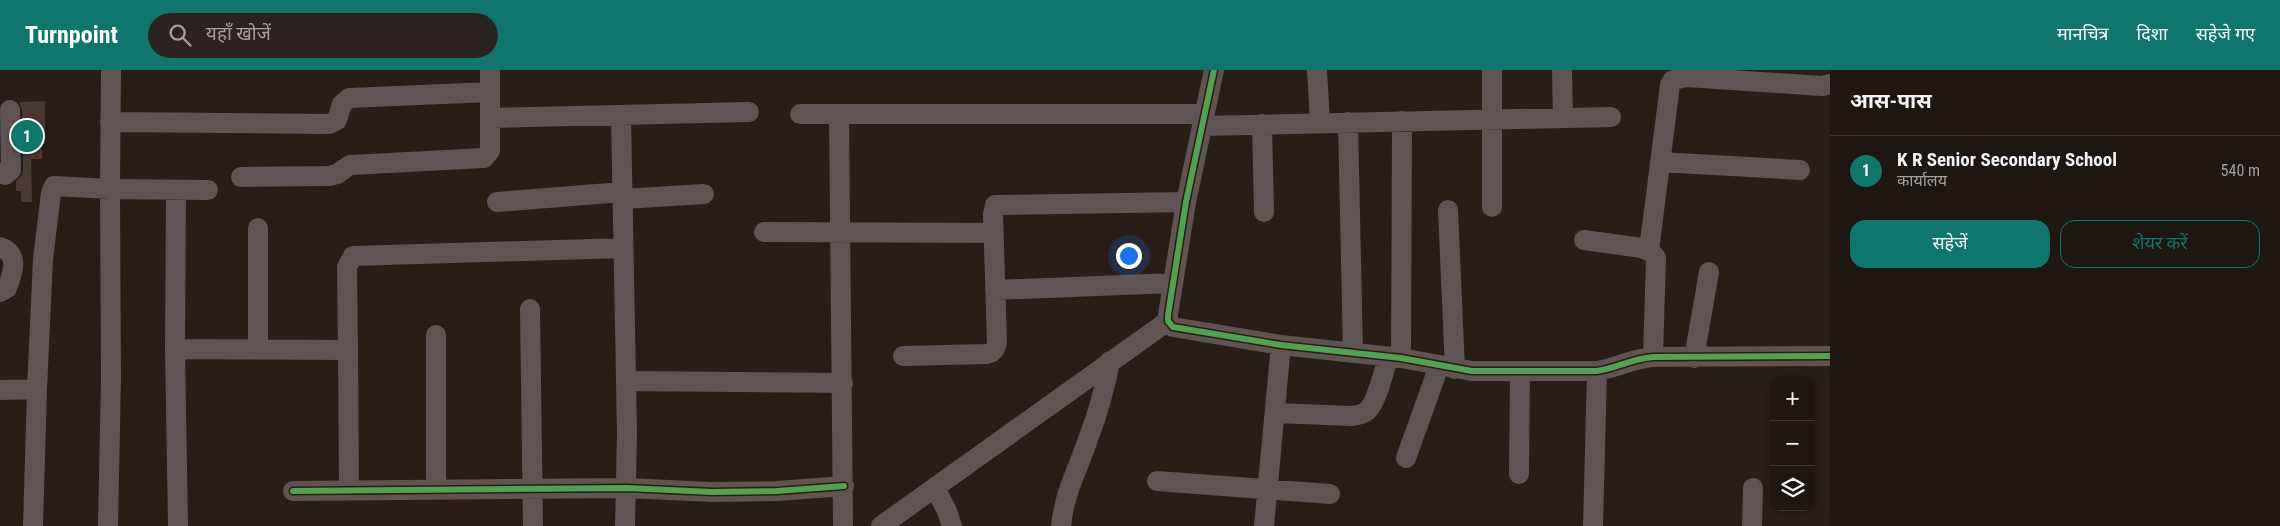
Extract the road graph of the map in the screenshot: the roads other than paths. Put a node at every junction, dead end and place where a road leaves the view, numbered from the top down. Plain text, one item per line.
1 (111, 70) edge
2 (490, 70) edge
3 (1214, 70) edge
4 (1317, 70) edge
5 (1492, 70) edge
6 (1562, 70) edge
7 (1830, 84) edge
8 (490, 92) junction
9 (10, 110) dead end
10 (749, 112) dead end
11 (800, 114) dead end
12 (839, 114) junction
13 (621, 115) junction
14 (1611, 116) dead end
15 (490, 118) junction
16 (1563, 118) junction
17 (1491, 119) junction
18 (1203, 120) junction
19 (1402, 121) junction
20 (110, 122) junction
21 (1348, 122) junction
22 (1320, 123) junction
23 (1262, 124) junction
24 (1660, 162) junction
25 (1800, 170) dead end
26 (0, 173) edge
27 (241, 177) dead end
28 (110, 189) junction
29 (176, 190) junction
30 (208, 190) dead end
31 (704, 194) dead end
32 (622, 196) junction
33 (497, 202) dead end
34 (1186, 202) junction
35 (1492, 207) dead end
36 (1448, 210) dead end
37 (1264, 212) dead end
38 (258, 228) dead end
39 (764, 232) dead end
40 (840, 233) junction
41 (994, 233) junction
42 (1584, 240) dead end
43 (0, 247) edge
44 (623, 248) junction
45 (1649, 250) junction
46 (1709, 272) dead end
47 (1173, 283) junction
48 (995, 290) junction
49 (0, 292) edge
50 (530, 309) dead end
51 (1168, 321) junction
52 (436, 335) dead end
53 (1282, 345) junction
54 (175, 350) junction
55 (258, 350) junction
56 (348, 350) junction
57 (1353, 352) junction
58 (903, 356) dead end
59 (1830, 356) edge
60 (1654, 357) junction
61 (1395, 358) junction
62 (1694, 358) junction
63 (1110, 361) junction
64 (1447, 367) junction
65 (1597, 371) junction
66 (1520, 372) junction
67 (626, 381) junction
68 (843, 383) junction
69 (37, 389) junction
70 (0, 390) edge
71 (1275, 413) junction
72 (1406, 458) dead end
73 (1519, 474) dead end
74 (1157, 481) dead end
75 (844, 486) junction
76 (627, 488) junction
77 (935, 488) junction
78 (1753, 488) dead end
79 (349, 489) junction
80 (436, 489) junction
81 (293, 490) dead end
82 (533, 490) junction
83 (1268, 491) junction
84 (1330, 494) dead end
85 (32, 526) edge
86 (108, 526) edge
87 (178, 526) edge
88 (533, 526) edge
89 (625, 526) edge
90 (843, 526) edge
91 (881, 526) edge
92 (952, 526) edge
93 (1061, 526) edge
94 (1264, 526) edge
95 (1593, 526) edge
96 (1752, 526) edge

1 - 20 street
2 - 8 street
3 - 18 street
4 - 22 street
5 - 17 street
6 - 16 street
7 - 24 street
8 - 15 street
8 - 20 street
9 - 26 street
10 - 13 street
11 - 12 street
12 - 18 street
12 - 40 street
13 - 15 street
13 - 32 street
14 - 16 street
15 - 27 street
16 - 17 street
17 - 19 street
17 - 35 street
18 - 23 street
18 - 34 street
19 - 21 street
19 - 61 street
20 - 28 street
21 - 22 street
21 - 57 street
22 - 23 street
23 - 37 street
24 - 25 street
24 - 45 street
28 - 29 street
28 - 69 street
28 - 86 street
29 - 30 street
29 - 54 street
31 - 32 street
32 - 33 street
32 - 44 street
34 - 41 street
34 - 47 street
36 - 64 street
38 - 55 street
39 - 40 street
40 - 41 street
40 - 68 street
41 - 48 street
42 - 45 street
43 - 49 street
44 - 56 street
44 - 67 street
45 - 60 street
46 - 62 street
47 - 48 street
47 - 51 street
48 - 58 street
50 - 82 street
51 - 53 street
51 - 63 street
52 - 80 street
53 - 57 street
53 - 71 street
54 - 55 street
54 - 87 street
55 - 56 street
56 - 79 street
57 - 61 street
59 - 62 street
60 - 62 street
60 - 65 street
61 - 64 street
61 - 71 street
63 - 77 street
63 - 93 street
64 - 66 street
64 - 72 street
65 - 66 street
65 - 95 street
66 - 73 street
67 - 68 street
67 - 76 street
68 - 75 street
69 - 70 street
69 - 85 street
71 - 83 street
74 - 83 street
75 - 76 street
75 - 90 street
76 - 82 street
76 - 89 street
77 - 91 street
77 - 92 street
78 - 96 street
79 - 80 street
79 - 81 street
80 - 82 street
82 - 88 street
83 - 84 street
83 - 94 street

